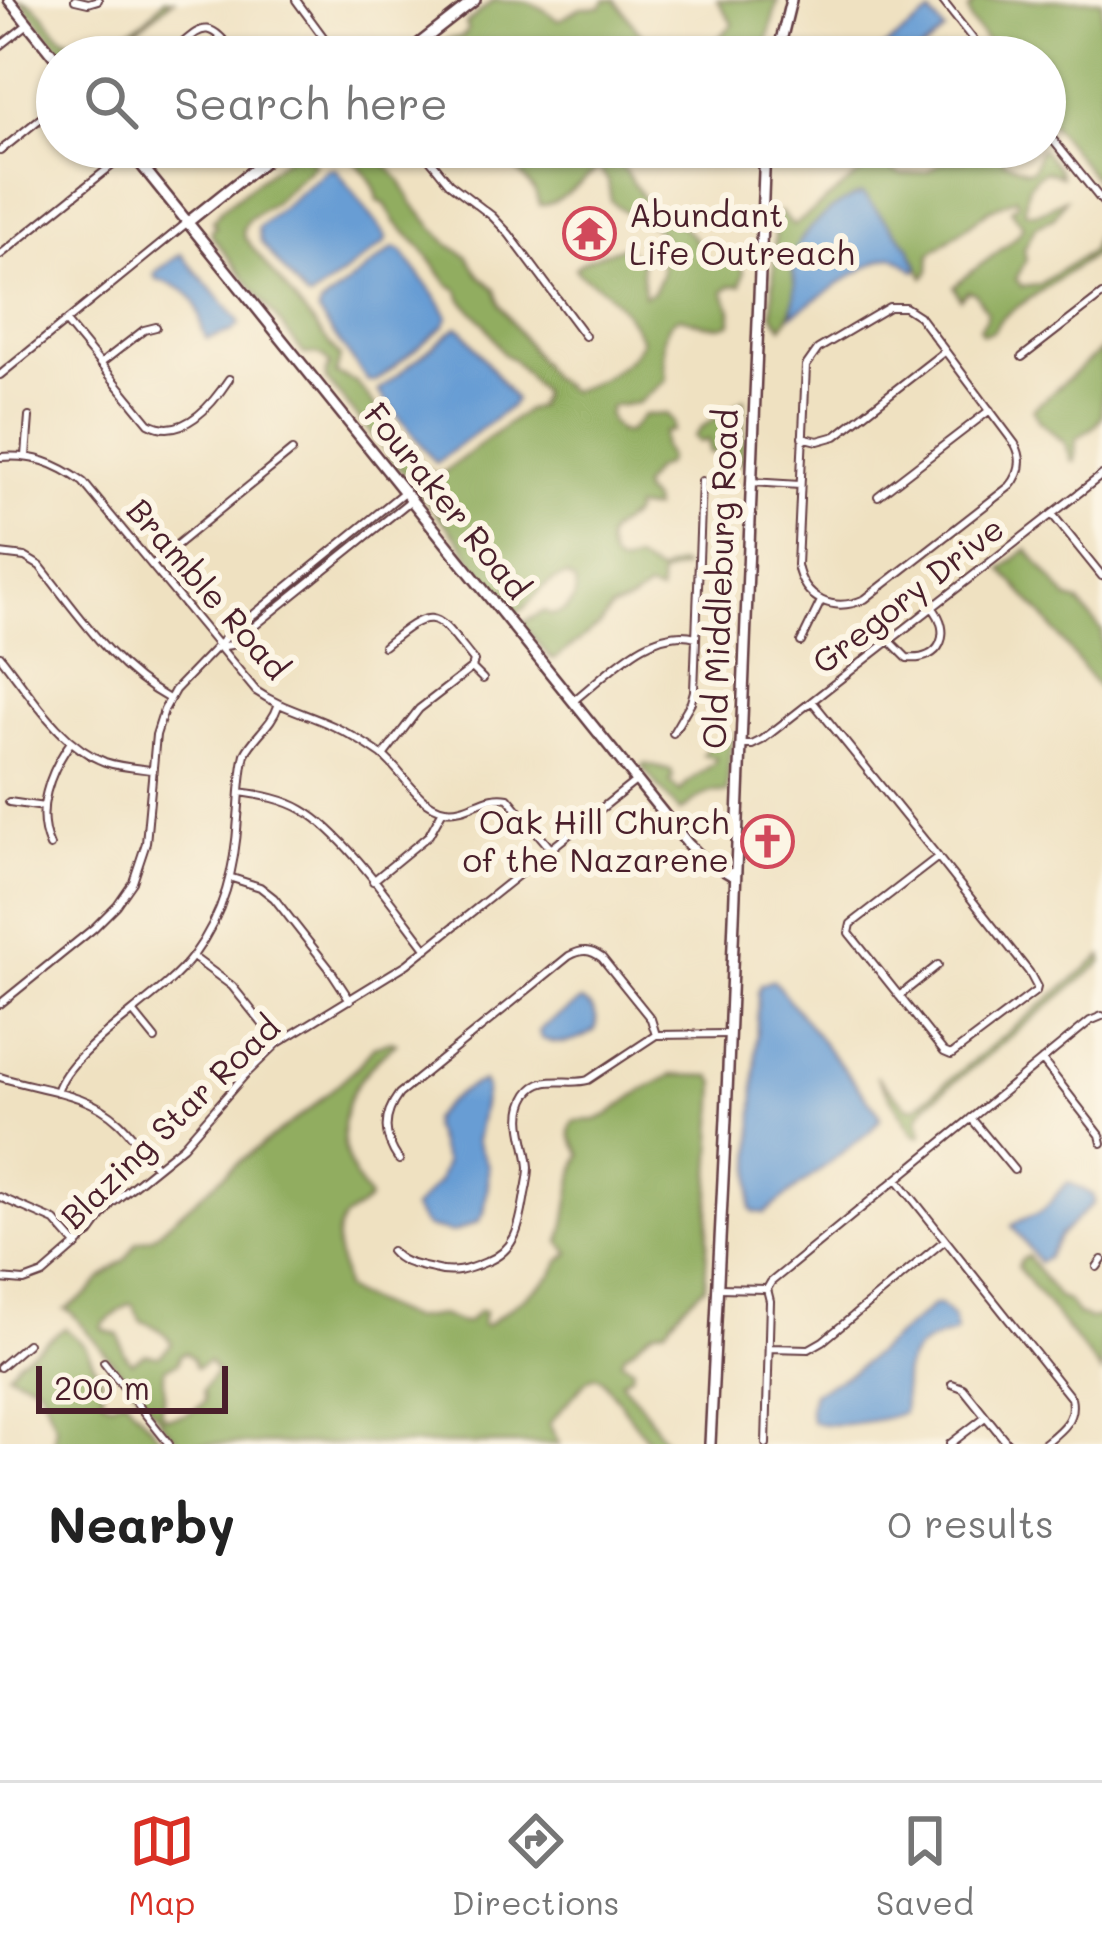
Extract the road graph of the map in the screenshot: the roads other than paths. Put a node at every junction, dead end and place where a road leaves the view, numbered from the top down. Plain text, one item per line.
1 (9, 0) edge
2 (75, 0) edge
3 (98, 0) edge
4 (296, 0) edge
5 (475, 0) edge
6 (791, 0) edge
7 (942, 0) edge
8 (28, 23) junction
9 (38, 36) edge
10 (192, 36) edge
11 (222, 36) edge
12 (323, 36) edge
13 (429, 36) edge
14 (782, 36) edge
15 (970, 36) edge
16 (0, 46) edge
17 (36, 122) edge
18 (0, 151) edge
19 (1066, 157) edge
20 (106, 168) edge
21 (144, 168) edge
22 (257, 168) edge
23 (437, 168) edge
24 (764, 168) edge
25 (1102, 202) edge
26 (188, 223) junction
27 (0, 255) edge
28 (1102, 295) edge
29 (66, 322) junction
30 (156, 327) dead end
31 (585, 336) dead end
32 (945, 351) junction
33 (1022, 357) dead end
34 (100, 364) junction
35 (0, 375) edge
36 (230, 379) dead end
37 (990, 410) junction
38 (29, 417) dead end
39 (802, 437) junction
40 (292, 451) dead end
41 (26, 456) junction
42 (0, 457) edge
43 (1102, 475) edge
44 (702, 481) dead end
45 (751, 482) junction
46 (800, 485) junction
47 (408, 496) junction
48 (878, 496) dead end
49 (1052, 514) junction
50 (0, 554) edge
51 (152, 565) junction
52 (1102, 576) edge
53 (821, 601) junction
54 (932, 607) junction
55 (696, 637) junction
56 (889, 640) junction
57 (801, 642) dead end
58 (384, 646) dead end
59 (218, 647) junction
60 (0, 656) edge
61 (472, 668) junction
62 (482, 679) dead end
63 (170, 699) junction
64 (573, 701) junction
65 (812, 701) junction
66 (278, 706) junction
67 (673, 733) dead end
68 (71, 742) junction
69 (741, 745) junction
70 (383, 756) junction
71 (152, 770) junction
72 (637, 780) junction
73 (241, 792) junction
74 (9, 802) dead end
75 (44, 807) junction
76 (443, 810) junction
77 (50, 846) dead end
78 (551, 850) junction
79 (938, 857) junction
80 (735, 877) junction
81 (232, 878) junction
82 (373, 880) junction
83 (427, 949) junction
84 (193, 957) junction
85 (938, 964) dead end
86 (899, 996) junction
87 (350, 1000) junction
88 (0, 1004) edge
89 (134, 1013) junction
90 (1102, 1016) edge
91 (728, 1034) junction
92 (656, 1035) junction
93 (155, 1039) dead end
94 (278, 1043) junction
95 (1042, 1060) junction
96 (0, 1077) edge
97 (57, 1091) junction
98 (971, 1118) junction
99 (1102, 1143) edge
100 (400, 1160) dead end
101 (156, 1167) junction
102 (1014, 1170) dead end
103 (897, 1179) junction
104 (0, 1197) edge
105 (945, 1240) junction
106 (77, 1246) junction
107 (391, 1252) dead end
108 (0, 1279) edge
109 (717, 1288) junction
110 (767, 1289) junction
111 (28, 1345) dead end
112 (769, 1348) junction
113 (104, 1362) dead end
114 (0, 1367) edge
115 (952, 1384) dead end
116 (985, 1416) junction
117 (169, 1444) edge
118 (710, 1444) edge
119 (766, 1444) edge
120 (950, 1444) edge
121 (1008, 1444) edge
122 (1044, 1444) edge

1 - 8 main road
2 - 3 street
4 - 12 street
5 - 13 main road
6 - 14 main road
7 - 15 street
8 - 9 main road
8 - 16 street
10 - 11 street
17 - 18 street
19 - 25 street
20 - 27 street
21 - 26 main road, Fouraker Road
22 - 26 main road
23 - 31 street
24 - 45 main road, Old Middleburg Road
26 - 29 street
26 - 47 main road, Fouraker Road
28 - 33 street
29 - 34 street
29 - 35 street
30 - 34 street
32 - 37 street
32 - 39 street
32 - 39 street
34 - 36 street
37 - 48 street
37 - 53 street
38 - 41 street
39 - 46 street
40 - 51 street
41 - 42 street, Bramble Road
41 - 51 street, Bramble Road
43 - 49 street, Gregory Drive
44 - 55 street
45 - 46 street
45 - 69 main road, Old Middleburg Road
46 - 53 street
47 - 59 street
47 - 64 main road, Fouraker Road
49 - 52 street
49 - 54 street, Gregory Drive
50 - 63 street
51 - 59 street, Bramble Road
53 - 57 street
54 - 56 street, Gregory Drive
54 - 56 street
55 - 64 street
55 - 67 street
56 - 65 street, Gregory Drive
58 - 61 street
59 - 63 street
59 - 66 street, Bramble Road
60 - 68 street
61 - 62 street
61 - 70 street
63 - 71 street
64 - 72 main road, Fouraker Road
65 - 69 street, Gregory Drive
65 - 79 street
66 - 70 street, Bramble Road
66 - 73 street
68 - 71 street
68 - 75 street
69 - 80 main road, Old Middleburg Road
70 - 76 street, Bramble Road
71 - 88 street
72 - 78 street, Blazing Star Road
72 - 80 main road, Fouraker Road
73 - 81 street
73 - 82 street
74 - 75 street
75 - 77 street
76 - 78 street
76 - 82 street
78 - 83 street, Blazing Star Road
79 - 86 street
79 - 86 street
80 - 91 main road, Old Middleburg Road
81 - 84 street
81 - 87 street
82 - 83 street
83 - 87 street, Blazing Star Road
84 - 89 street
84 - 94 street
85 - 86 street
87 - 94 street, Blazing Star Road
89 - 93 street
89 - 97 street
90 - 95 street
91 - 92 street
91 - 109 main road, Old Middleburg Road
92 - 100 street
92 - 107 street
94 - 101 street, Blazing Star Road
95 - 98 street
95 - 99 street
96 - 97 street
97 - 101 street
98 - 102 street
98 - 103 street
101 - 106 street, Blazing Star Road
103 - 105 street
103 - 110 street
104 - 106 street
105 - 112 street
105 - 122 street
106 - 108 street, Blazing Star Road
109 - 110 street
109 - 118 main road, Old Middleburg Road
110 - 112 street
111 - 114 street
112 - 119 street
113 - 117 street
115 - 116 street
116 - 120 street
116 - 121 street

